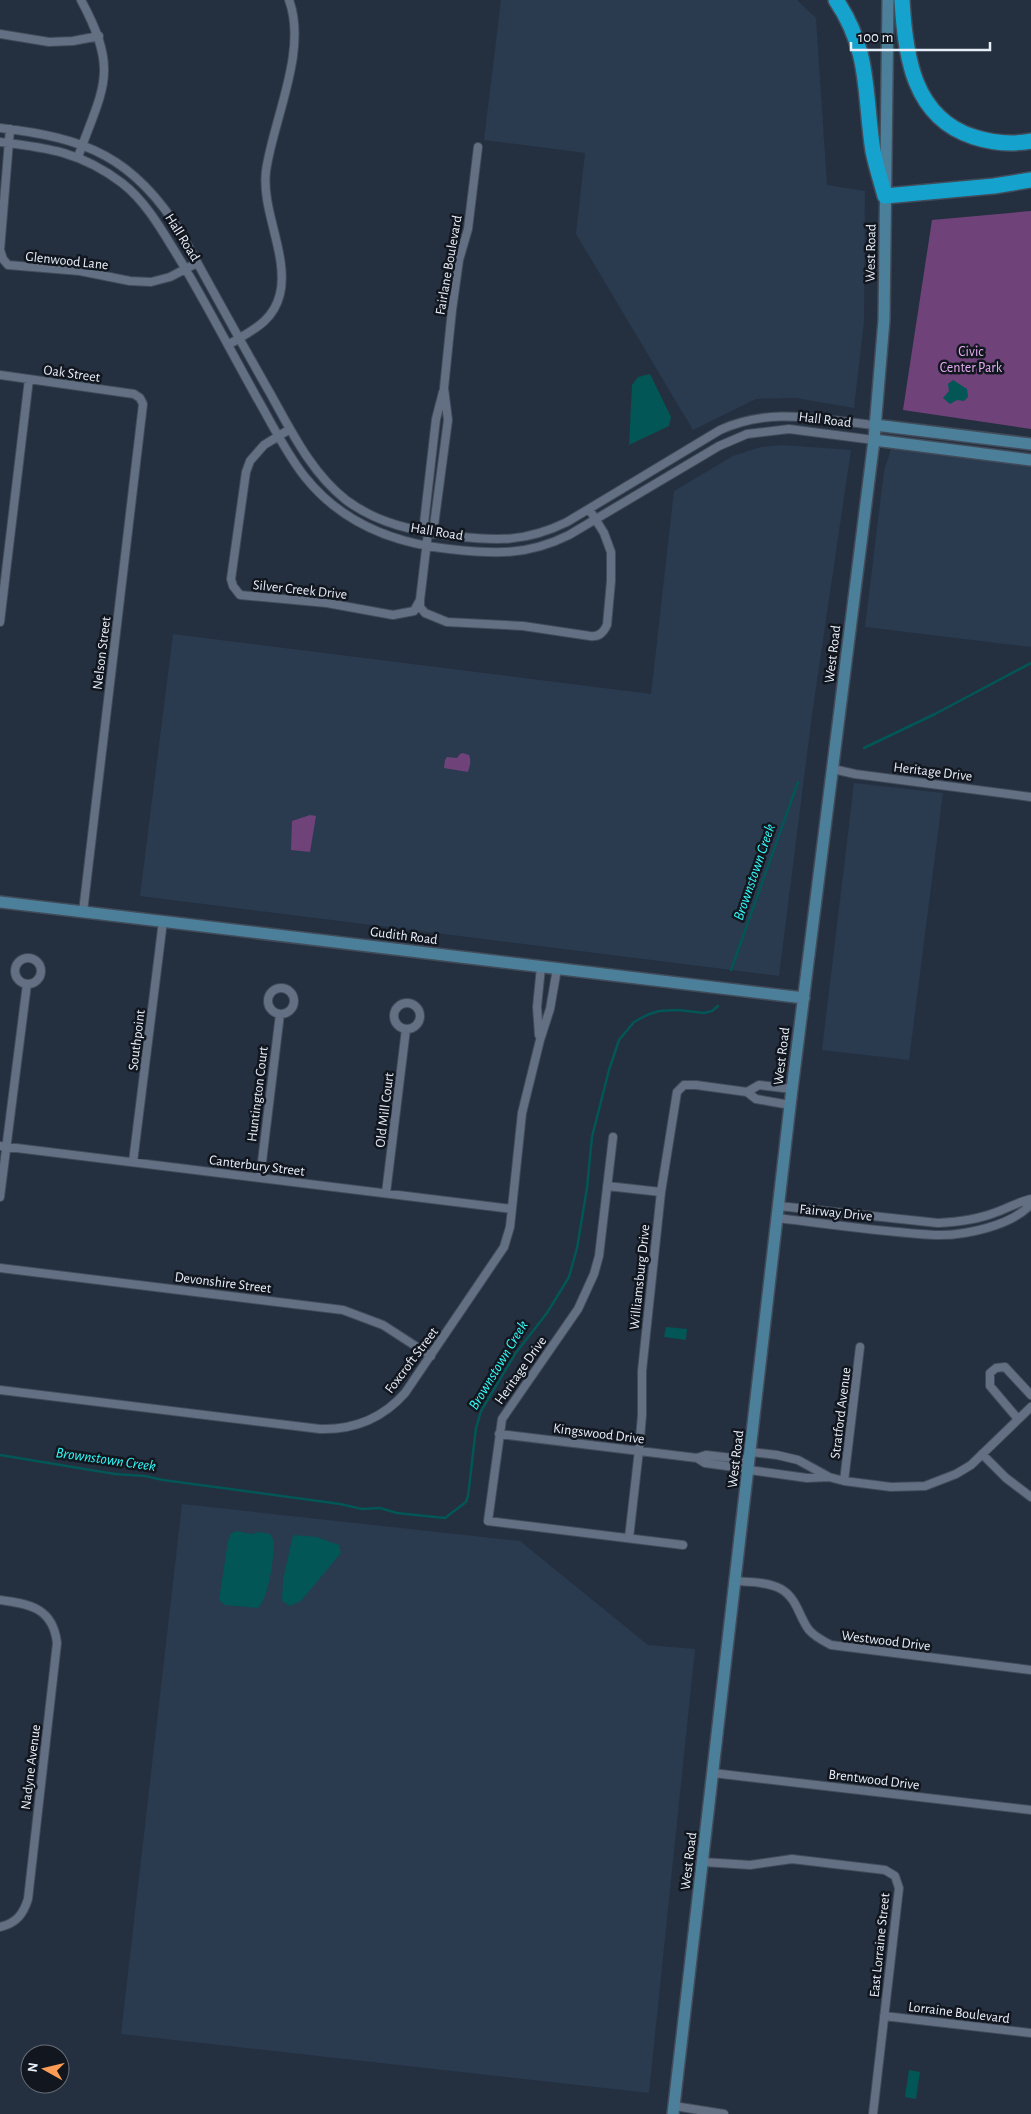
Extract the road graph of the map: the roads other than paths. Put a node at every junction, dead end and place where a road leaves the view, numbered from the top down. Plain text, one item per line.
1 (81, 0) edge
2 (290, 0) edge
3 (836, 0) edge
4 (888, 0) edge
5 (902, 0) edge
6 (0, 34) edge
7 (99, 36) junction
8 (0, 128) edge
9 (10, 129) junction
10 (1031, 141) edge
11 (0, 142) edge
12 (9, 143) junction
13 (82, 145) junction
14 (478, 147) dead end
15 (78, 157) junction
16 (1031, 180) edge
17 (886, 196) junction
18 (197, 263) junction
19 (186, 270) junction
20 (239, 338) junction
21 (228, 345) junction
22 (0, 376) edge
23 (29, 379) junction
24 (444, 388) junction
25 (140, 398) joint
26 (777, 416) junction
27 (875, 425) junction
28 (290, 428) junction
29 (778, 429) junction
30 (942, 434) junction
31 (279, 436) junction
32 (989, 439) junction
33 (874, 440) junction
34 (701, 442) junction
35 (1031, 444) edge
36 (940, 449) junction
37 (707, 452) junction
38 (987, 454) junction
39 (1031, 460) edge
40 (589, 509) junction
41 (596, 520) junction
42 (428, 532) junction
43 (427, 546) junction
44 (420, 600) junction
45 (0, 622) edge
46 (832, 769) junction
47 (1031, 797) edge
48 (0, 902) edge
49 (83, 912) junction
50 (163, 921) junction
51 (541, 967) junction
52 (556, 969) junction
53 (26, 984) dead end
54 (804, 998) junction
55 (280, 1014) dead end
56 (406, 1029) dead end
57 (540, 1040) junction
58 (792, 1089) junction
59 (747, 1092) junction
60 (790, 1104) junction
61 (613, 1137) dead end
62 (3, 1147) edge
63 (133, 1162) junction
64 (260, 1178) junction
65 (607, 1186) junction
66 (661, 1192) junction
67 (386, 1193) junction
68 (0, 1197) edge
69 (1031, 1199) edge
70 (1031, 1204) edge
71 (779, 1206) junction
72 (512, 1209) junction
73 (777, 1218) junction
74 (894, 1219) junction
75 (893, 1230) junction
76 (0, 1268) edge
77 (860, 1346) dead end
78 (431, 1356) junction
79 (0, 1390) edge
80 (1031, 1395) edge
81 (1031, 1407) edge
82 (1018, 1419) junction
83 (499, 1434) junction
84 (639, 1450) junction
85 (982, 1454) junction
86 (750, 1463) junction
87 (829, 1477) junction
88 (844, 1481) junction
89 (1031, 1496) edge
90 (629, 1538) junction
91 (683, 1545) dead end
92 (735, 1581) junction
93 (0, 1600) edge
94 (1031, 1670) edge
95 (713, 1774) junction
96 (1031, 1810) edge
97 (703, 1862) junction
98 (0, 1927) edge
99 (884, 2016) junction
100 (1031, 2033) edge
101 (674, 2110) edge
102 (724, 2114) edge
103 (873, 2114) edge

1 - 7 street
2 - 20 street
3 - 17 highway
4 - 17 main road, West Road
5 - 10 highway
6 - 7 street
7 - 13 street
8 - 9 street, Hall Road
9 - 12 street, Glenwood Lane
9 - 13 street, Hall Road
11 - 12 street, Hall Road
12 - 15 street, Hall Road
12 - 19 street, Glenwood Lane
13 - 15 street
13 - 18 street, Hall Road
14 - 24 street, Fairlane Boulevard
15 - 19 street, Hall Road
16 - 17 highway
17 - 27 main road, West Road
18 - 19 street, Glenwood Lane
18 - 20 street, Hall Road
19 - 21 street, Hall Road
20 - 21 street
20 - 28 street, Hall Road
21 - 31 street, Hall Road
22 - 23 street, Oak Street
23 - 25 street, Oak Street
23 - 45 street
24 - 42 street, Fairlane Boulevard
24 - 42 street, Fairlane Boulevard
25 - 49 street, Nelson Street
26 - 27 street, Hall Road
26 - 29 street
26 - 34 street, Hall Road
27 - 30 main road, Hall Road
27 - 33 main road, West Road
28 - 31 street, Silver Creek Drive
28 - 42 street, Hall Road
29 - 33 street, Hall Road
29 - 37 street, Hall Road
30 - 32 main road, Hall Road
30 - 36 main road
31 - 43 street, Hall Road
31 - 44 street, Silver Creek Drive
32 - 35 main road, Hall Road
32 - 38 main road
33 - 36 main road, Hall Road
33 - 46 main road, West Road
34 - 37 street
34 - 40 street, Hall Road
36 - 38 main road, Hall Road
37 - 41 street, Hall Road
38 - 39 main road, Hall Road
40 - 41 street
40 - 42 street, Hall Road
41 - 43 street, Hall Road
41 - 44 street
42 - 43 street
43 - 44 street
46 - 47 street, Heritage Drive
46 - 54 main road, West Road
48 - 49 main road, Gudith Road
49 - 50 main road, Gudith Road
50 - 51 main road, Gudith Road
50 - 63 street, Southpoint
51 - 52 main road, Gudith Road
51 - 57 street, Foxcroft Street
52 - 54 main road, Gudith Road
52 - 57 street, Foxcroft Street
53 - 62 street
54 - 58 main road, West Road
55 - 64 street, Huntington Court
56 - 67 street, Old Mill Court
57 - 72 street, Foxcroft Street
58 - 59 street, Williamsburg Drive
58 - 60 main road, West Road
59 - 60 street, Williamsburg Drive
59 - 66 street, Williamsburg Drive
60 - 71 main road, West Road
61 - 65 street, Heritage Drive
62 - 63 street, Canterbury Street
62 - 68 street
63 - 64 street, Canterbury Street
64 - 67 street, Canterbury Street
65 - 66 street
65 - 83 street, Heritage Drive
66 - 84 street, Williamsburg Drive
67 - 72 street, Canterbury Street
69 - 74 street, Fairway Drive
70 - 75 street, Fairway Drive
71 - 73 main road, West Road
71 - 74 street, Fairway Drive
72 - 78 street, Foxcroft Street
73 - 75 street, Fairway Drive
73 - 86 main road, West Road
74 - 75 street
76 - 78 street, Devonshire Street
77 - 88 street, Stratford Avenue
78 - 79 street, Foxcroft Street
80 - 82 street
81 - 82 street
82 - 85 street
83 - 84 street, Kingswood Drive
83 - 90 street, Heritage Drive
84 - 86 street, Kingswood Drive
84 - 90 street, Williamsburg Drive
85 - 88 street
85 - 89 street
86 - 87 street
86 - 87 street
86 - 92 main road, West Road
87 - 88 street
90 - 91 street, Heritage Drive
92 - 94 street, Westwood Drive
92 - 95 main road, West Road
93 - 98 street, Nadyne Avenue
95 - 96 street, Brentwood Drive
95 - 97 main road, West Road
97 - 99 street, East Lorraine Street
97 - 101 main road, West Road
99 - 100 street, Lorraine Boulevard
99 - 103 street, East Lorraine Street
101 - 102 street

